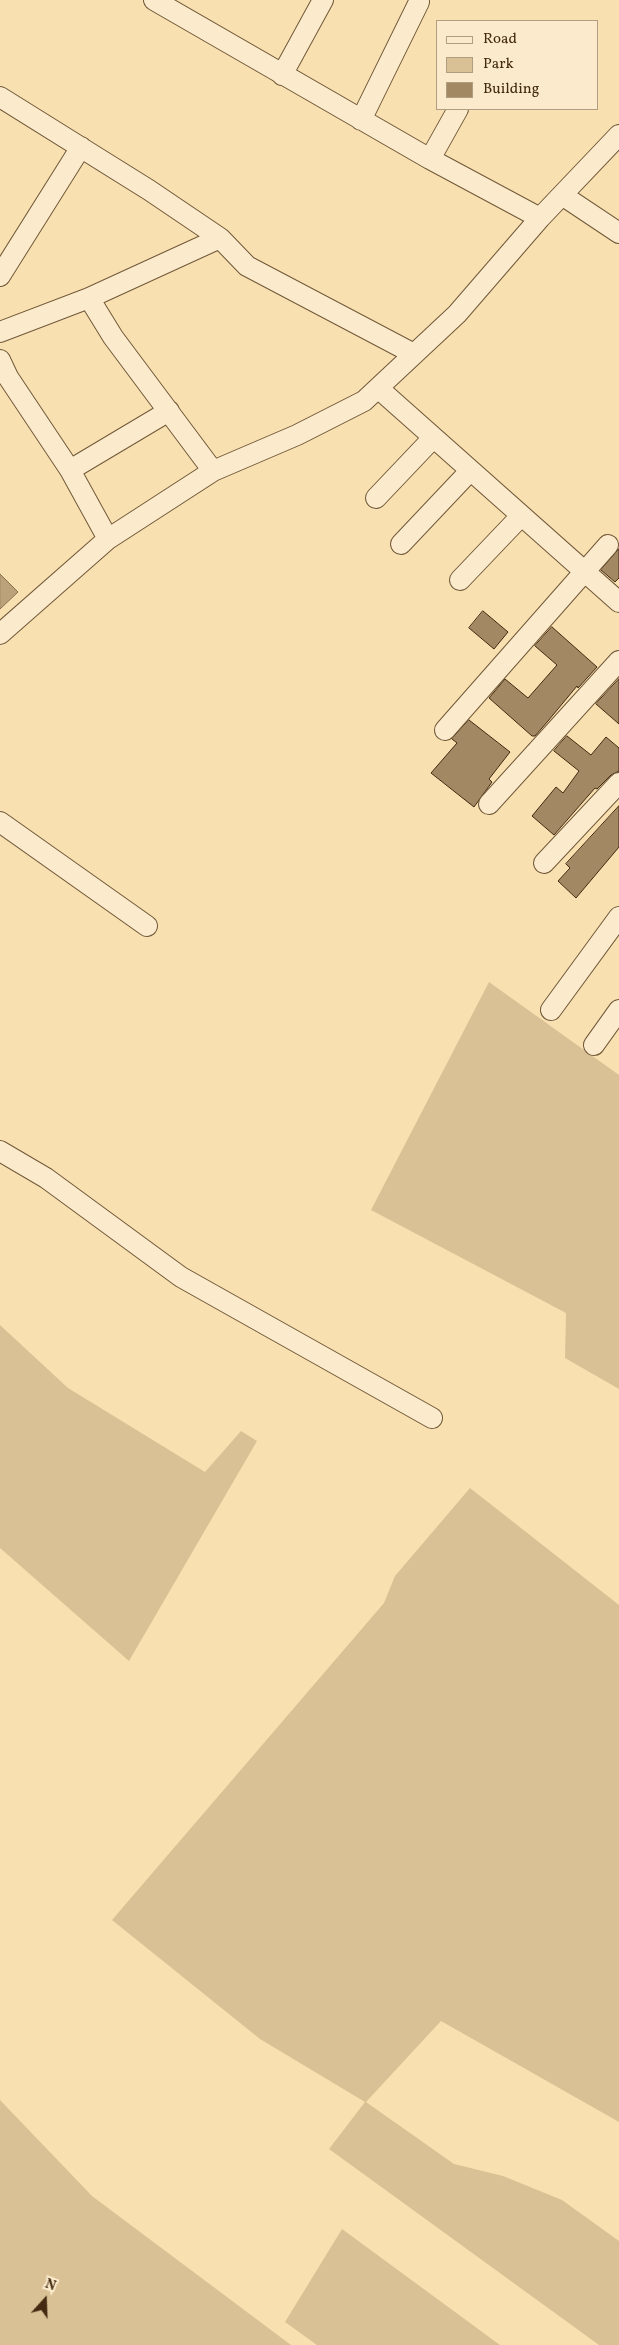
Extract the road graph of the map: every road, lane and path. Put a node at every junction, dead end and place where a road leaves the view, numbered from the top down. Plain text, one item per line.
1 (154, 0) edge
2 (323, 0) edge
3 (419, 2) dead end
4 (282, 75) junction
5 (3, 104) edge
6 (457, 110) edge
7 (361, 120) junction
8 (619, 136) edge
9 (81, 147) junction
10 (430, 159) junction
11 (562, 195) junction
12 (540, 218) junction
13 (619, 233) edge
14 (220, 238) junction
15 (0, 276) edge
16 (89, 298) junction
17 (0, 332) edge
18 (414, 354) junction
19 (0, 360) edge
20 (378, 388) junction
21 (169, 411) junction
22 (433, 438) junction
23 (70, 470) junction
24 (213, 471) junction
25 (470, 471) junction
26 (376, 498) dead end
27 (521, 516) junction
28 (108, 539) junction
29 (401, 544) dead end
30 (608, 544) dead end
31 (584, 572) junction
32 (460, 580) dead end
33 (619, 602) edge
34 (0, 634) edge
35 (619, 661) edge
36 (445, 730) dead end
37 (619, 783) edge
38 (489, 804) dead end
39 (0, 822) edge
40 (544, 863) dead end
41 (619, 917) edge
42 (147, 926) dead end
43 (551, 1010) dead end
44 (619, 1010) edge
45 (594, 1045) dead end
46 (0, 1151) edge
47 (432, 1418) dead end

1 - 4 street
2 - 4 street
3 - 7 street
4 - 7 street
5 - 9 street
6 - 10 street
7 - 10 street
8 - 11 street
9 - 14 street
9 - 15 street
10 - 12 street
11 - 12 street
11 - 13 street
12 - 18 street
14 - 16 street
14 - 18 street
16 - 17 street
16 - 21 street
18 - 20 street
19 - 23 street
20 - 22 street
20 - 24 street
21 - 23 street
21 - 24 street
22 - 25 street
22 - 26 street
23 - 28 street
24 - 28 street
25 - 27 street
25 - 29 street
27 - 31 street
27 - 32 street
28 - 34 street
30 - 31 street
31 - 33 street
31 - 36 street
35 - 38 street
37 - 40 street
39 - 42 street
41 - 43 street
44 - 45 street
46 - 47 street

